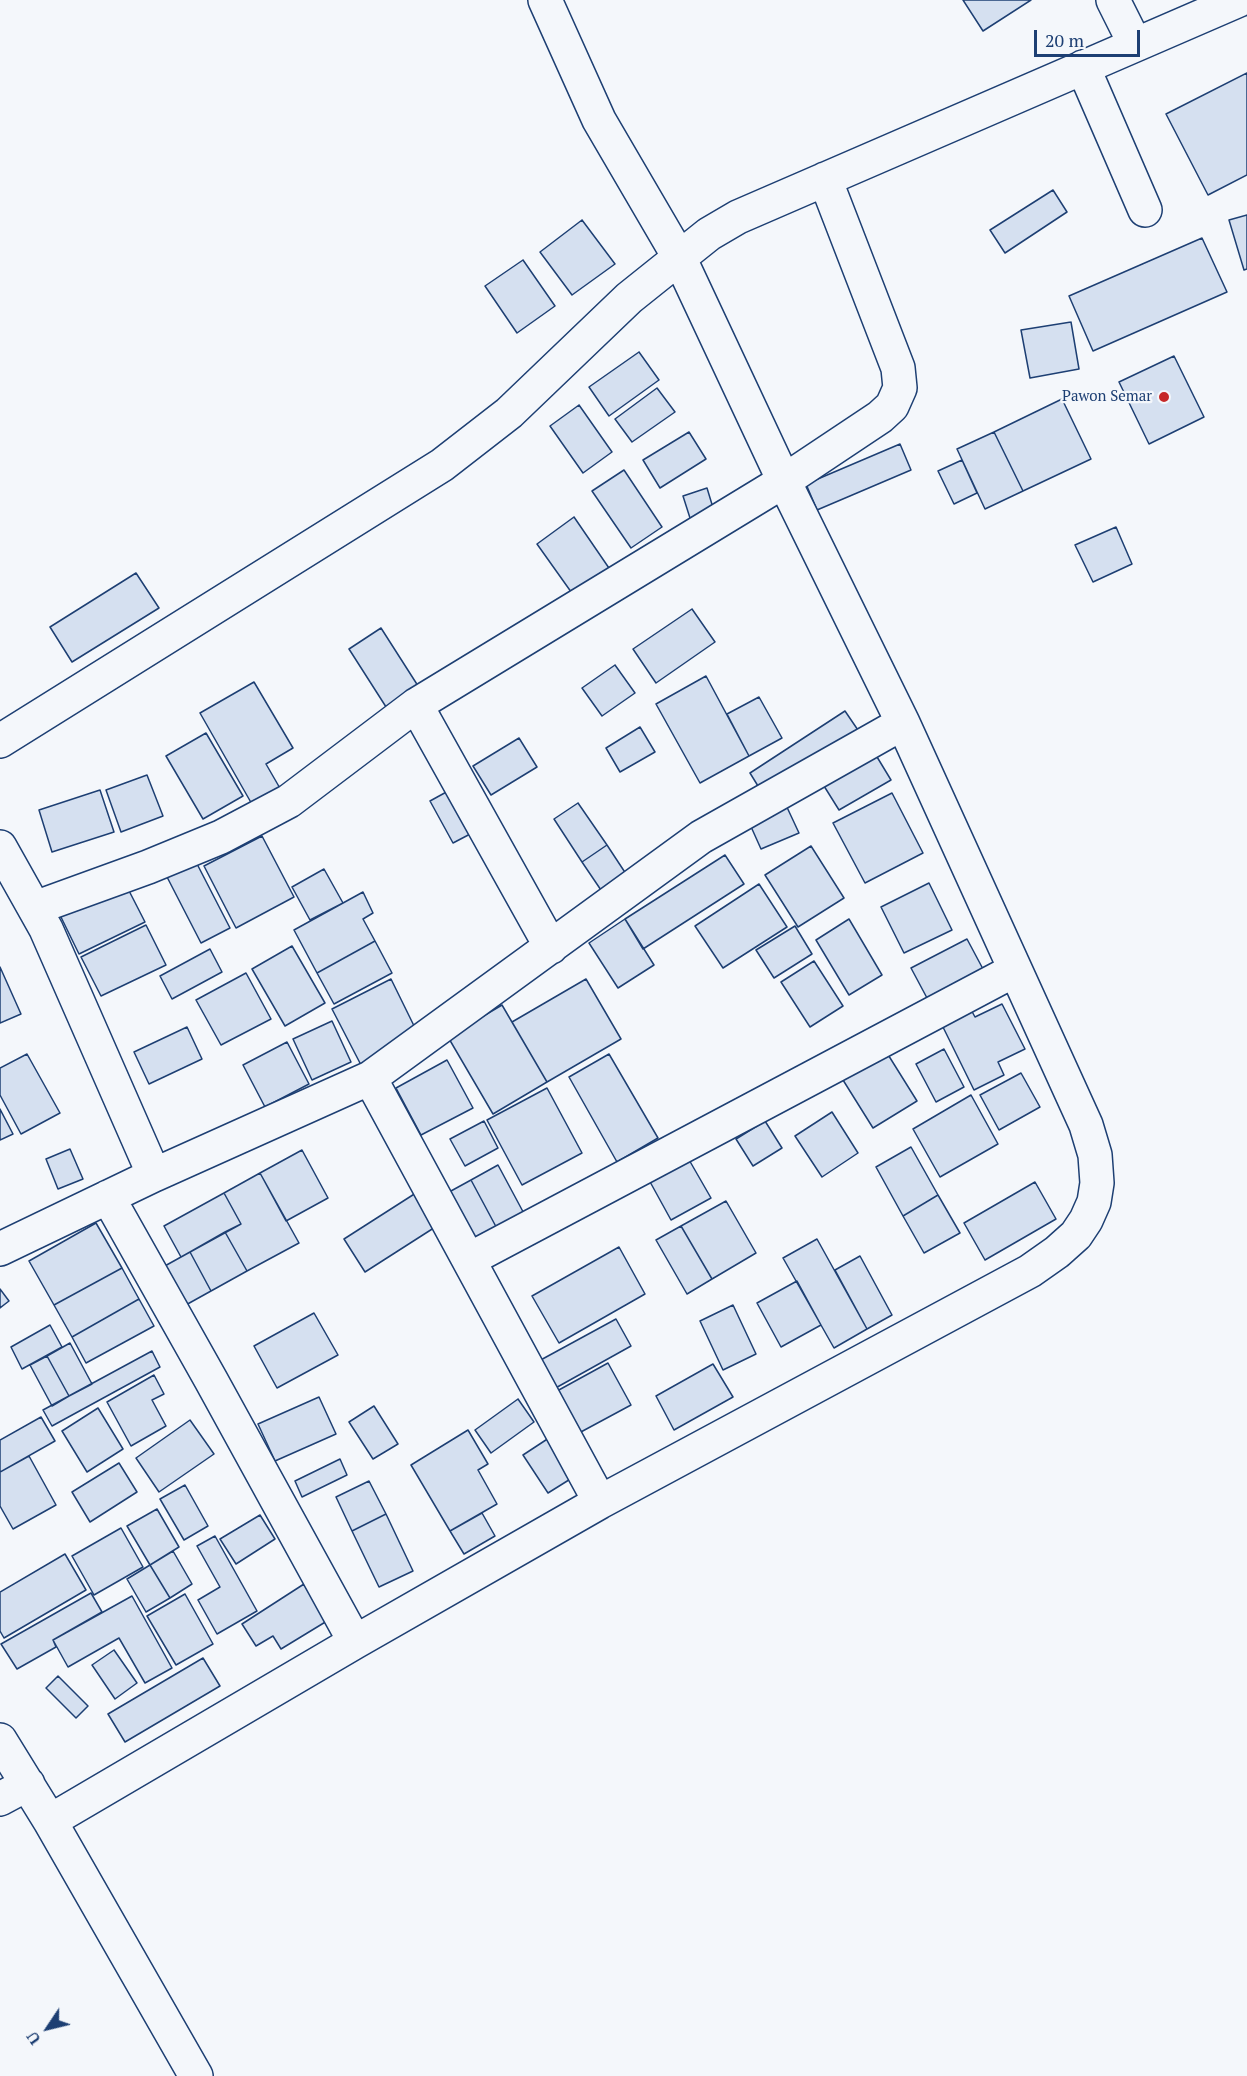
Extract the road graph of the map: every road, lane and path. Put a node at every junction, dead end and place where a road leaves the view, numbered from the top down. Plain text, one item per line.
1 (545, 0) edge
2 (1113, 0) edge
3 (1239, 0) edge
4 (1135, 44) junction
5 (1083, 67) junction
6 (825, 179) junction
7 (1146, 210) dead end
8 (679, 257) junction
9 (784, 481) junction
10 (416, 705) junction
11 (903, 723) junction
12 (0, 741) edge
13 (0, 847) edge
14 (35, 908) junction
15 (551, 947) junction
16 (1015, 970) junction
17 (370, 1078) junction
18 (154, 1175) junction
19 (108, 1197) junction
20 (0, 1249) edge
21 (470, 1259) junction
22 (600, 1502) junction
23 (355, 1642) junction
24 (0, 1740) edge
25 (14, 1792) edge
26 (50, 1821) junction
27 (196, 2076) edge

1 - 8 street
2 - 4 street
3 - 4 street
4 - 5 street
5 - 6 street
5 - 7 street
6 - 8 street
6 - 9 street
8 - 9 street
8 - 12 street
9 - 10 street
9 - 11 street
10 - 14 street
10 - 15 street
11 - 15 street
11 - 16 street
13 - 14 street
14 - 18 street
15 - 17 street
16 - 21 street
16 - 22 street
17 - 18 street
17 - 21 street
18 - 19 street
19 - 20 street
19 - 23 street
21 - 22 street
22 - 23 street
23 - 26 street
24 - 25 street
25 - 26 street
26 - 27 street

